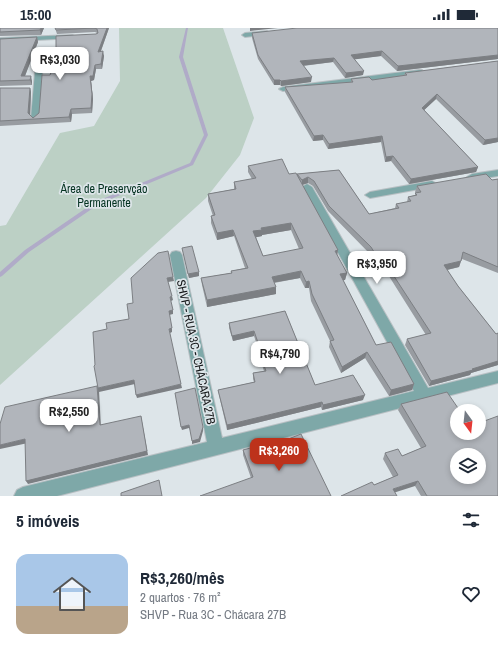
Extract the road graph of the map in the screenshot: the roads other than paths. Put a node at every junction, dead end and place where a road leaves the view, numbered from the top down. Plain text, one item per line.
1 (275, 32) edge
2 (245, 35) dead end
3 (80, 36) edge
4 (0, 40) edge
5 (39, 62) dead end
6 (429, 71) edge
7 (283, 89) dead end
8 (35, 118) edge
9 (498, 173) edge
10 (460, 179) edge
11 (445, 182) edge
12 (307, 187) dead end
13 (370, 195) dead end
14 (176, 255) dead end
15 (498, 377) edge
16 (425, 396) junction
17 (216, 448) junction
18 (23, 496) edge

1 - 2 street
3 - 4 street
5 - 8 street
6 - 7 street
9 - 10 street
11 - 13 street
12 - 16 street
14 - 17 street, SHVP - RUA 3C - CHÁCARA 27B
15 - 16 street
16 - 17 street
17 - 18 street

